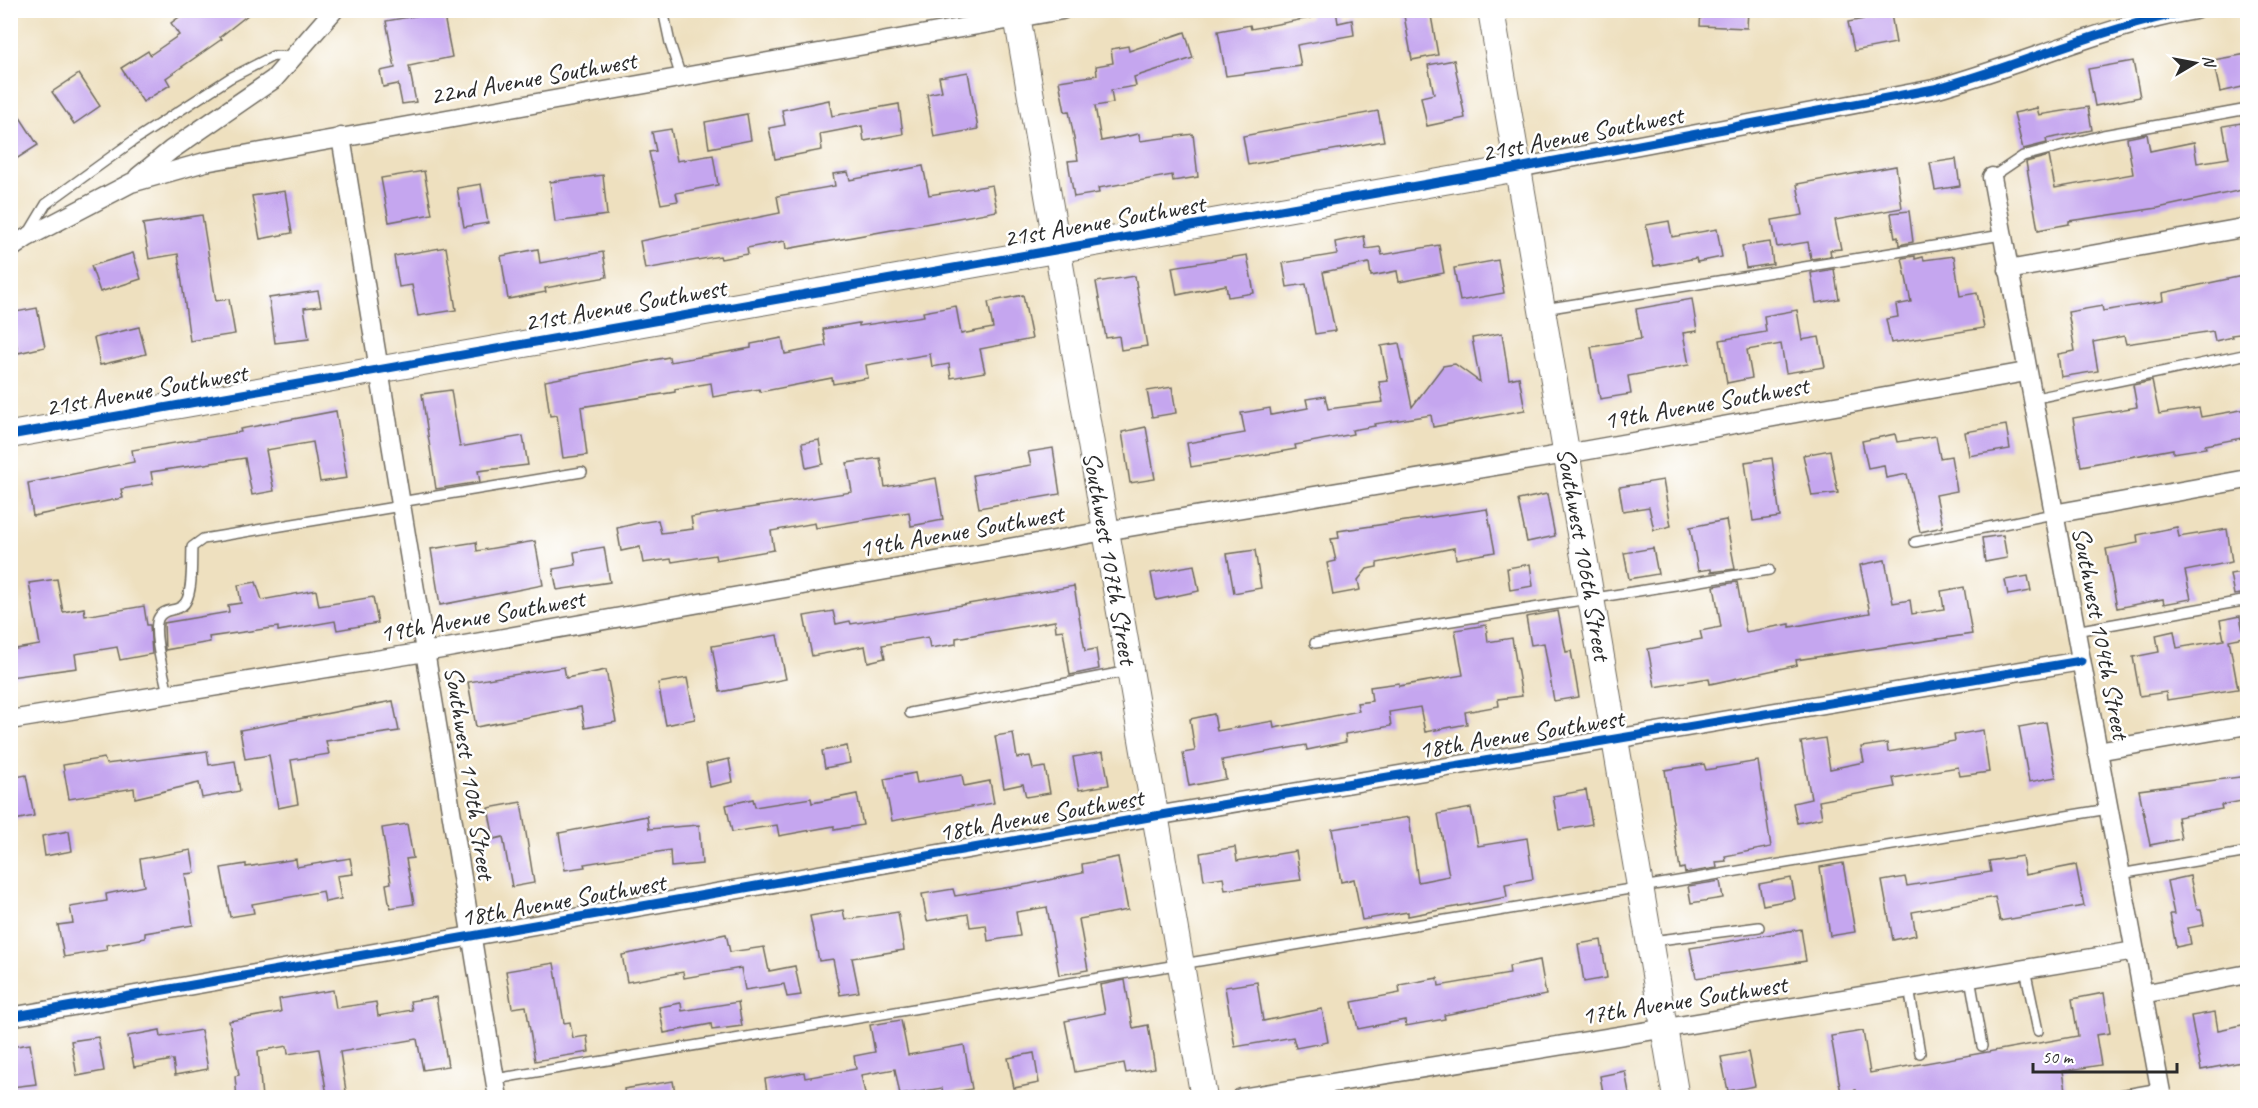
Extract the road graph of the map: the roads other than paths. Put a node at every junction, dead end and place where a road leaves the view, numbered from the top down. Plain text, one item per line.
1 (334, 10) edge
2 (663, 10) edge
3 (1062, 10) edge
4 (1491, 10) edge
5 (2195, 10) edge
6 (1016, 15) edge
7 (294, 57) junction
8 (681, 77) junction
9 (2247, 109) edge
10 (341, 137) junction
11 (1518, 168) junction
12 (1992, 177) joint
13 (131, 183) junction
14 (2247, 227) edge
15 (2002, 235) junction
16 (18, 243) edge
17 (1057, 250) junction
18 (2008, 270) junction
19 (1542, 310) junction
20 (2247, 354) edge
21 (379, 370) junction
22 (2026, 372) junction
23 (2031, 399) junction
24 (10, 435) edge
25 (1566, 454) junction
26 (582, 472) dead end
27 (2247, 479) edge
28 (400, 504) junction
29 (2053, 514) junction
30 (1105, 531) junction
31 (1915, 542) dead end
32 (1768, 570) dead end
33 (1591, 599) junction
34 (2247, 600) edge
35 (2075, 631) junction
36 (1315, 643) dead end
37 (424, 652) junction
38 (2080, 661) junction
39 (1129, 671) junction
40 (168, 694) junction
41 (910, 713) dead end
42 (10, 720) edge
43 (2247, 725) edge
44 (1615, 740) junction
45 (2097, 751) junction
46 (2108, 809) junction
47 (1155, 816) junction
48 (2247, 852) edge
49 (2120, 874) junction
50 (1640, 885) junction
51 (1759, 927) dead end
52 (471, 938) junction
53 (1649, 941) junction
54 (2134, 951) junction
55 (1180, 963) junction
56 (2025, 969) junction
57 (2247, 974) edge
58 (1970, 978) junction
59 (1909, 988) junction
60 (2142, 994) junction
61 (10, 1017) edge
62 (1665, 1029) junction
63 (2038, 1031) dead end
64 (1982, 1046) dead end
65 (1920, 1053) dead end
66 (495, 1079) junction
67 (2161, 1093) edge
68 (2247, 1097) edge
69 (498, 1098) edge
70 (1204, 1098) edge
71 (1242, 1098) edge
72 (1676, 1098) edge
73 (2103, 1098) edge
74 (2243, 1098) edge

1 - 7 street
2 - 8 lane
3 - 6 street, 22nd Avenue Southwest
4 - 11 street, Southwest 106th Street
5 - 11 street, 21st Avenue Southwest
6 - 8 street, 22nd Avenue Southwest
6 - 17 street, Southwest 107th Street
7 - 13 street
7 - 16 lane, 22nd Avenue Southwest
8 - 10 street, 22nd Avenue Southwest
9 - 12 lane
10 - 13 street, 22nd Avenue Southwest
10 - 21 street, Southwest 110th Street
11 - 17 street, 21st Avenue Southwest
11 - 19 street, Southwest 106th Street
12 - 15 street, Southwest 104th Street
13 - 16 street, 22nd Avenue Southwest
14 - 18 street
15 - 18 street, Southwest 104th Street
15 - 19 lane
17 - 21 street, 21st Avenue Southwest
17 - 30 street, Southwest 107th Street
18 - 22 street, Southwest 104th Street
19 - 25 street, Southwest 106th Street
20 - 23 lane
21 - 24 street, 21st Avenue Southwest
21 - 28 street, Southwest 110th Street
22 - 23 street, Southwest 104th Street
22 - 25 street, 19th Avenue Southwest
23 - 29 street, Southwest 104th Street
25 - 30 street, 19th Avenue Southwest
25 - 33 street, Southwest 106th Street
26 - 28 lane
27 - 29 street
28 - 37 street, Southwest 110th Street
28 - 40 lane
29 - 31 lane
29 - 35 street, Southwest 104th Street
30 - 37 street, 19th Avenue Southwest
30 - 39 street, Southwest 107th Street
32 - 33 lane
33 - 36 lane
33 - 44 street, Southwest 106th Street
34 - 35 lane
35 - 38 street, Southwest 104th Street
37 - 40 street, 19th Avenue Southwest
37 - 52 street, Southwest 110th Street
38 - 44 street, 18th Avenue Southwest
38 - 45 street, Southwest 104th Street
39 - 41 lane
39 - 47 street, Southwest 107th Street
40 - 42 street, 19th Avenue Southwest
43 - 45 street
44 - 47 street, 18th Avenue Southwest
44 - 50 street, Southwest 106th Street
45 - 46 street, Southwest 104th Street
46 - 49 street, Southwest 104th Street
46 - 50 lane
47 - 52 street, 18th Avenue Southwest
47 - 55 street, Southwest 107th Street
48 - 49 lane
49 - 54 street, Southwest 104th Street
50 - 53 street, Southwest 106th Street
50 - 55 lane
51 - 53 lane
52 - 61 street, 18th Avenue Southwest
52 - 66 street, Southwest 110th Street
53 - 62 street, Southwest 106th Street
54 - 56 street, 17th Avenue Southwest
54 - 60 street, Southwest 104th Street
55 - 66 lane
55 - 70 street, Southwest 107th Street
56 - 58 street, 17th Avenue Southwest
56 - 63 lane
57 - 60 street
58 - 59 street, 17th Avenue Southwest
58 - 64 lane
59 - 62 street, 17th Avenue Southwest
59 - 65 lane
60 - 67 street, Southwest 104th Street
62 - 71 street, 17th Avenue Southwest
62 - 72 street, Southwest 106th Street
66 - 69 street, Southwest 110th Street
67 - 73 lane
68 - 74 lane

